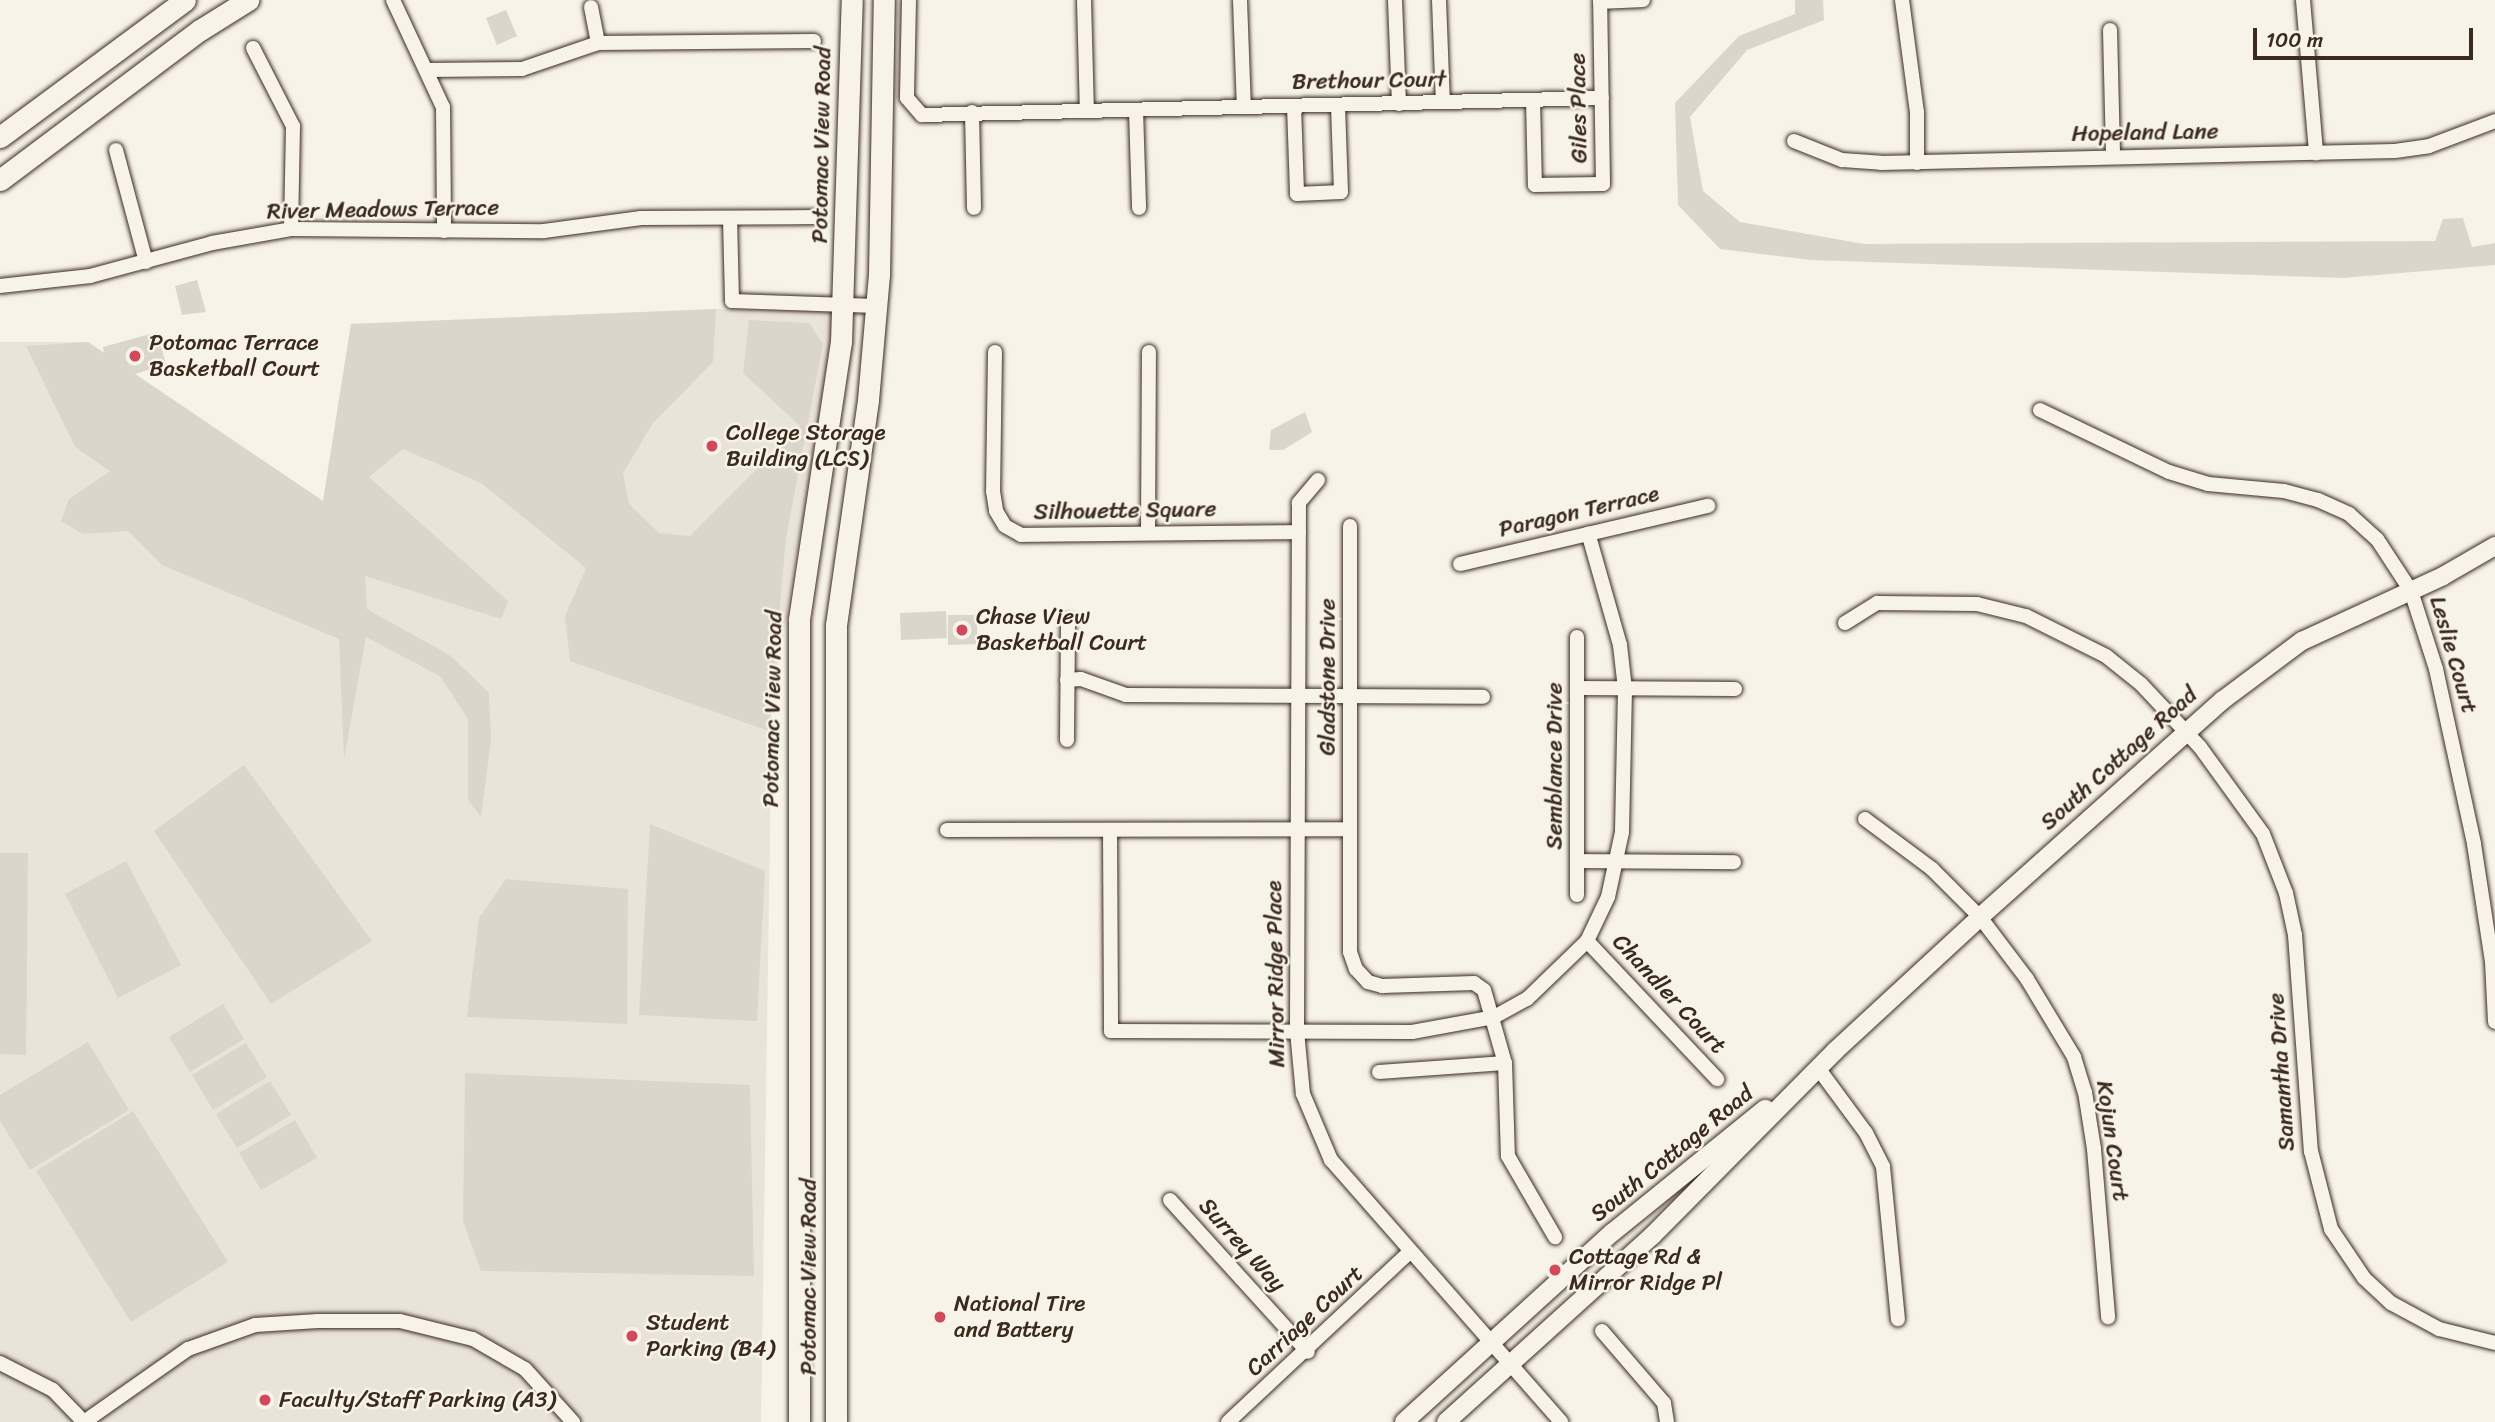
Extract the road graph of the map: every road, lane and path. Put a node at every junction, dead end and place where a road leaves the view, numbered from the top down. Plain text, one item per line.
1 (185, 0) edge
2 (248, 0) edge
3 (393, 0) edge
4 (852, 0) edge
5 (884, 0) edge
6 (909, 0) edge
7 (1084, 0) edge
8 (1240, 0) edge
9 (1395, 0) edge
10 (1439, 0) edge
11 (1643, 0) edge
12 (1902, 0) edge
13 (2303, 0) edge
14 (1600, 1) edge
15 (592, 2) edge
16 (2110, 30) dead end
17 (814, 41) dead end
18 (598, 43) junction
19 (253, 48) dead end
20 (426, 70) junction
21 (1602, 98) junction
22 (1534, 100) junction
23 (1443, 102) junction
24 (1399, 104) junction
25 (1294, 106) junction
26 (1244, 107) junction
27 (1338, 107) junction
28 (1136, 110) junction
29 (1087, 111) junction
30 (972, 112) junction
31 (2495, 121) edge
32 (0, 137) edge
33 (1794, 141) dead end
34 (116, 150) dead end
35 (2316, 153) junction
36 (2113, 156) junction
37 (1917, 163) junction
38 (0, 180) edge
39 (974, 208) dead end
40 (1139, 208) dead end
41 (815, 217) dead end
42 (730, 218) junction
43 (291, 229) junction
44 (444, 231) junction
45 (146, 262) junction
46 (0, 286) edge
47 (844, 306) junction
48 (876, 306) junction
49 (995, 352) dead end
50 (1149, 352) dead end
51 (2040, 410) dead end
52 (1318, 480) dead end
53 (1708, 506) dead end
54 (1350, 526) dead end
55 (1148, 532) junction
56 (1299, 532) junction
57 (1588, 533) junction
58 (2495, 545) edge
59 (1460, 564) dead end
60 (2411, 591) junction
61 (1068, 621) dead end
62 (1845, 623) dead end
63 (1577, 637) dead end
64 (1068, 680) junction
65 (1578, 688) junction
66 (1735, 688) dead end
67 (1625, 689) junction
68 (1483, 697) dead end
69 (1298, 698) junction
70 (1351, 698) junction
71 (2186, 732) junction
72 (1068, 740) dead end
73 (1865, 819) dead end
74 (1297, 829) junction
75 (1350, 829) junction
76 (947, 830) dead end
77 (1110, 830) junction
78 (1578, 861) junction
79 (1618, 861) junction
80 (1734, 862) dead end
81 (1577, 895) dead end
82 (1980, 917) junction
83 (1587, 941) junction
84 (1494, 1017) junction
85 (2495, 1022) edge
86 (1297, 1031) junction
87 (1505, 1063) junction
88 (1818, 1068) junction
89 (1379, 1072) dead end
90 (1717, 1079) dead end
91 (1170, 1200) dead end
92 (1555, 1237) dead end
93 (1411, 1251) junction
94 (2108, 1317) dead end
95 (1898, 1319) dead end
96 (1602, 1331) dead end
97 (1492, 1343) junction
98 (2495, 1343) edge
99 (1308, 1352) junction
100 (0, 1363) edge
101 (1510, 1364) junction
102 (84, 1422) edge
103 (573, 1422) edge
104 (799, 1422) edge
105 (836, 1422) edge
106 (1228, 1422) edge
107 (1404, 1422) edge
108 (1446, 1422) edge
109 (1561, 1422) edge
110 (1667, 1422) edge

1 - 32 main road
2 - 38 main road
3 - 20 street
4 - 47 main road, Potomac View Road
5 - 48 main road, Potomac View Road
6 - 30 street, Brethour Court
7 - 29 street
8 - 26 street
9 - 24 street
10 - 23 street
11 - 14 street, Giles Place
12 - 37 street
13 - 35 street
14 - 21 street, Giles Place
15 - 18 street
16 - 36 street
17 - 18 street
18 - 20 street
19 - 43 street
20 - 44 street
21 - 22 street, Brethour Court
21 - 22 street, Giles Place
22 - 23 street, Brethour Court
23 - 24 street, Brethour Court
24 - 27 street, Brethour Court
25 - 26 street, Brethour Court
25 - 27 street, Brethour Court
25 - 27 street
26 - 28 street, Brethour Court
28 - 29 street, Brethour Court
28 - 40 street
29 - 30 street, Brethour Court
30 - 39 street
31 - 35 street, Hopeland Lane
33 - 37 street, Hopeland Lane
34 - 45 street
35 - 36 street, Hopeland Lane
36 - 37 street, Hopeland Lane
41 - 42 street, River Meadows Terrace
42 - 44 street, River Meadows Terrace
42 - 47 street
43 - 44 street, River Meadows Terrace
43 - 45 street, River Meadows Terrace
45 - 46 street, River Meadows Terrace
47 - 48 street
47 - 104 main road, Potomac View Road
48 - 105 main road, Potomac View Road
49 - 55 street, Silhouette Square
50 - 55 street
51 - 60 street, Leslie Court
52 - 56 street, Mirror Ridge Place
53 - 57 street, Paragon Terrace
54 - 70 street, Gladstone Drive
55 - 56 street, Silhouette Square
56 - 69 street, Mirror Ridge Place
57 - 59 street, Paragon Terrace
57 - 67 street
58 - 60 street, South Cottage Road
60 - 71 street, South Cottage Road
60 - 85 street, Leslie Court
61 - 64 street
62 - 71 street, Samantha Drive
63 - 65 street, Semblance Drive
64 - 69 street
64 - 72 street
65 - 67 street
65 - 78 street, Semblance Drive
66 - 67 street
67 - 79 street
68 - 70 street
69 - 70 street
69 - 74 street, Mirror Ridge Place
70 - 75 street, Gladstone Drive
71 - 82 street, South Cottage Road
71 - 98 street, Samantha Drive
73 - 82 street, Kojun Court
74 - 75 street
74 - 77 street
74 - 86 street, Mirror Ridge Place
75 - 84 street, Gladstone Drive
76 - 77 street
77 - 86 street
78 - 79 street
78 - 81 street, Semblance Drive
79 - 80 street
79 - 83 street
82 - 88 street, South Cottage Road
82 - 94 street, Kojun Court
83 - 84 street
83 - 90 street, Chandler Court
84 - 86 street
84 - 87 street
86 - 93 street, Mirror Ridge Place
87 - 89 street
87 - 92 street
88 - 95 street
88 - 97 street, South Cottage Road
88 - 101 street, South Cottage Road
91 - 99 street, Surrey Way
93 - 97 street, Mirror Ridge Place
93 - 99 street, Carriage Court
96 - 110 street
97 - 101 street, Mirror Ridge Place
97 - 107 street, South Cottage Road
99 - 106 street, Carriage Court
100 - 102 street
101 - 108 street, South Cottage Road
101 - 109 street, Mirror Ridge Place
102 - 103 street

